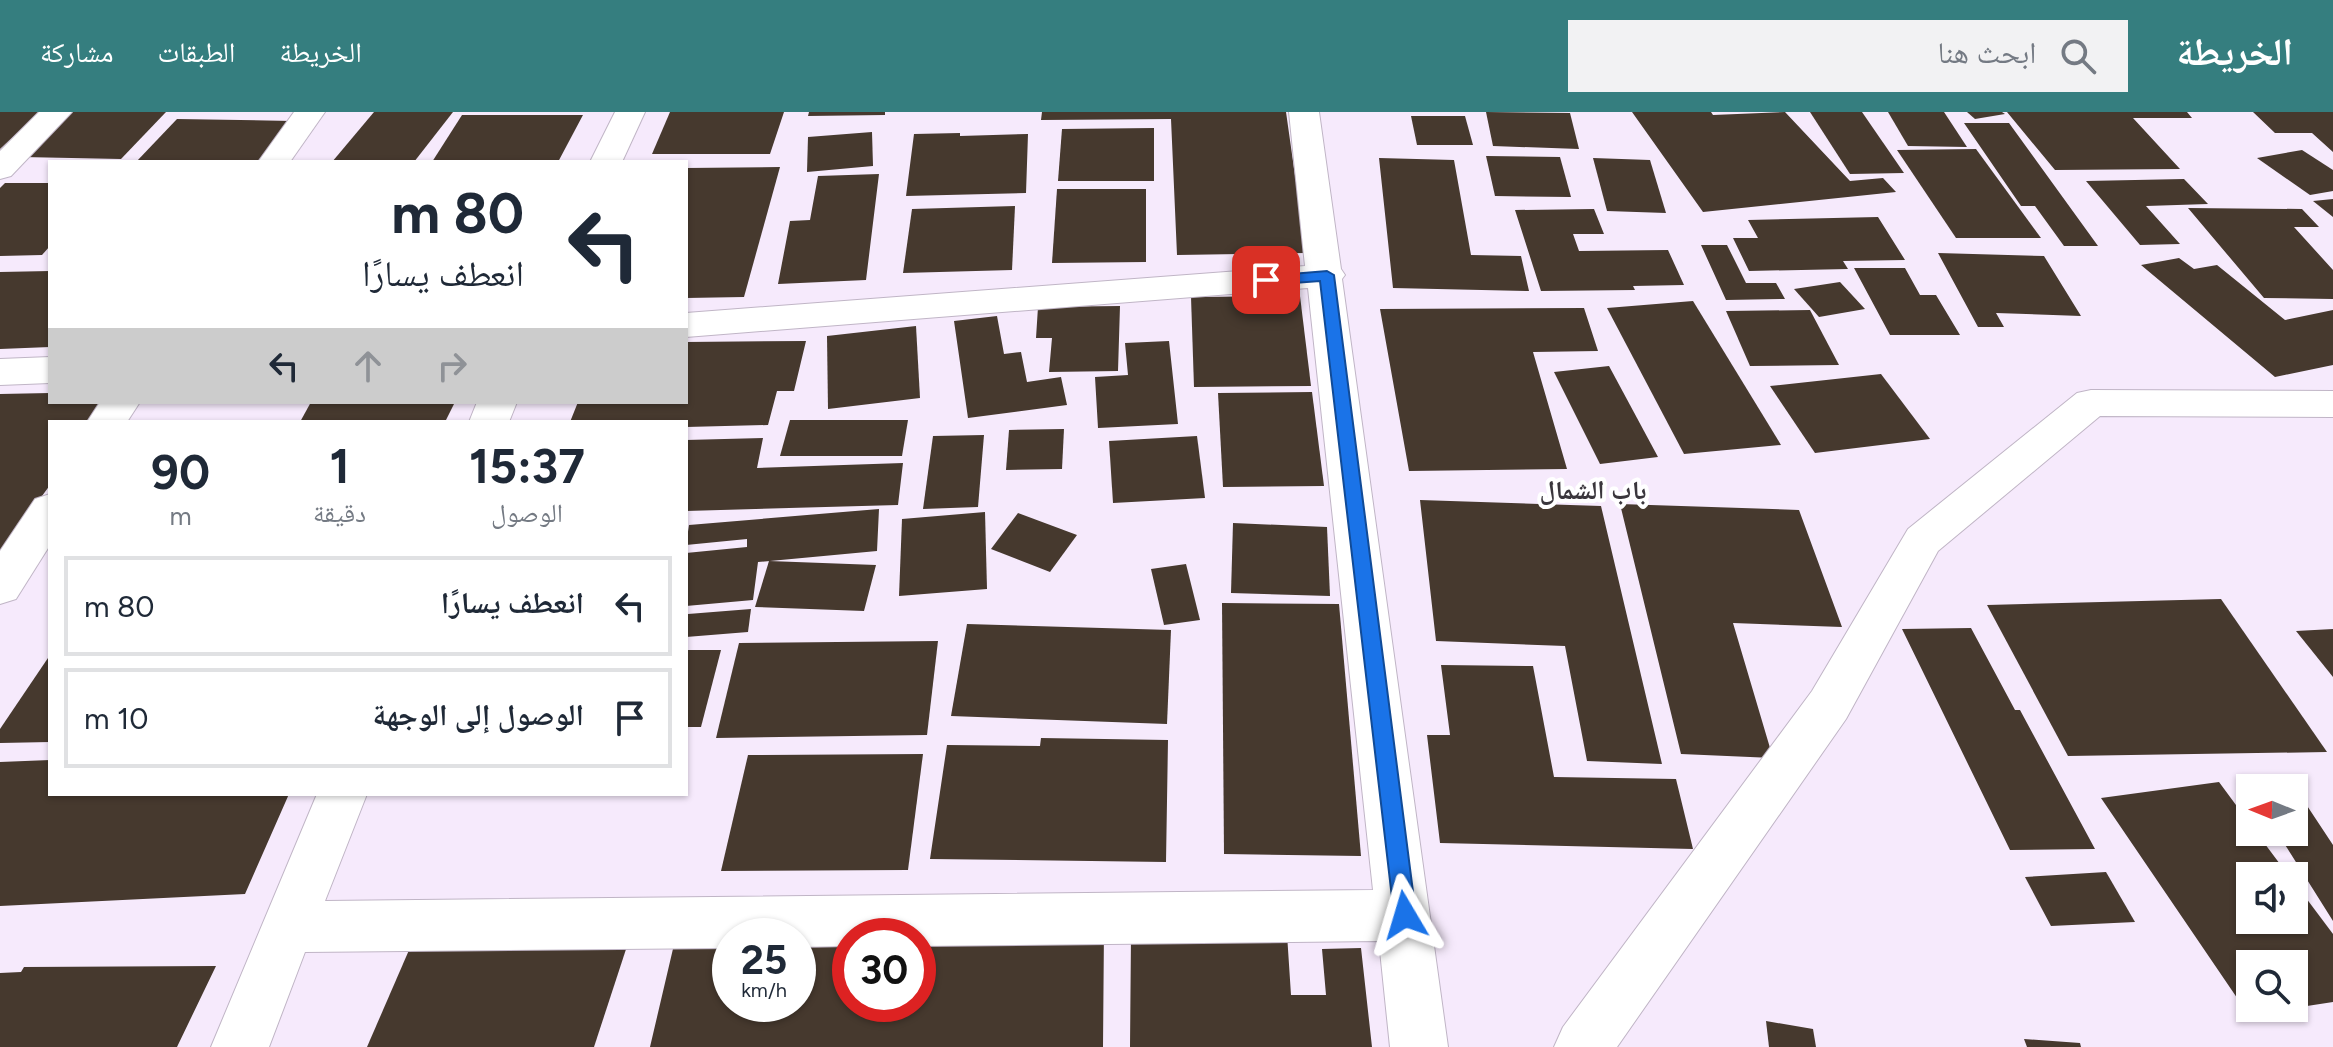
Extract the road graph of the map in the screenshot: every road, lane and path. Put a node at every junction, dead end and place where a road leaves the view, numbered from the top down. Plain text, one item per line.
1 (57, 112) edge
2 (310, 112) edge
3 (630, 112) edge
4 (1304, 112) edge
5 (275, 160) edge
6 (607, 160) edge
7 (0, 169) edge
8 (1327, 275) junction
9 (688, 325) edge
10 (48, 370) edge
11 (0, 372) edge
12 (2333, 404) edge
13 (48, 513) edge
14 (0, 587) edge
15 (341, 796) edge
16 (1405, 915) junction
17 (289, 927) junction
18 (240, 1047) edge
19 (1419, 1047) edge
20 (1583, 1047) edge

1 - 7 street
2 - 5 street
3 - 6 street
4 - 8 street
8 - 9 street
8 - 16 street
10 - 11 street
12 - 20 street
13 - 14 street
15 - 17 street
16 - 17 street
16 - 19 street
17 - 18 street

